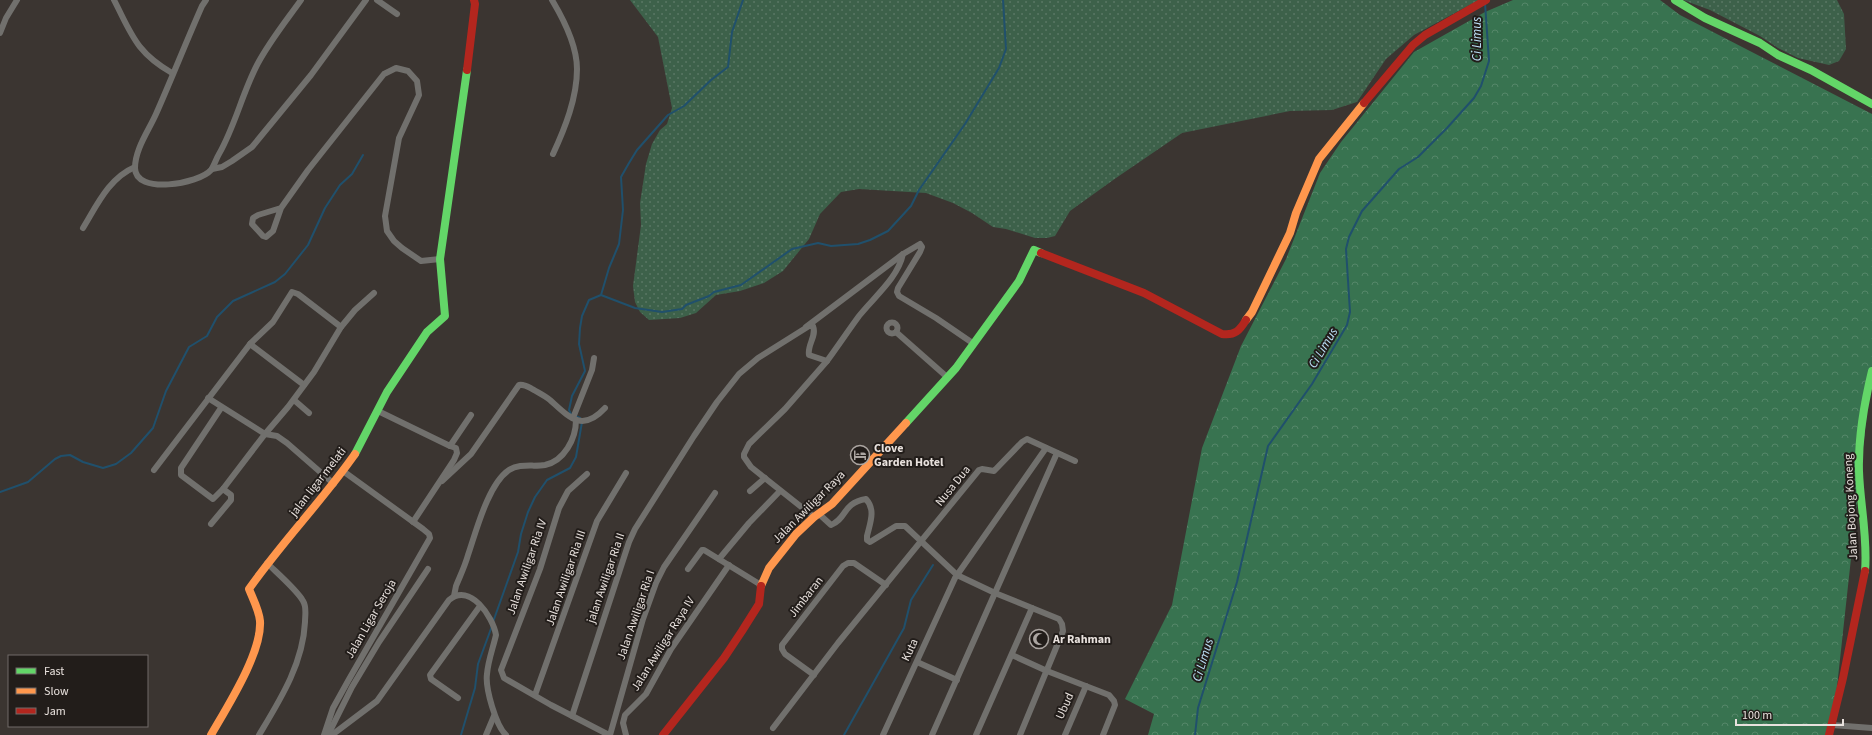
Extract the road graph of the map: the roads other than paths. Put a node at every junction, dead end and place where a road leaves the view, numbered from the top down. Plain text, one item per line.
1 (18, 0) edge
2 (114, 0) edge
3 (206, 0) edge
4 (301, 0) edge
5 (366, 0) edge
6 (377, 0) edge
7 (552, 0) edge
8 (1486, 0) edge
9 (1675, 0) edge
10 (475, 1) edge
11 (396, 14) dead end
12 (3, 17) edge
13 (0, 33) edge
14 (172, 73) junction
15 (1872, 104) edge
16 (553, 154) dead end
17 (135, 167) junction
18 (212, 169) junction
19 (281, 208) junction
20 (83, 228) dead end
21 (903, 254) junction
22 (440, 259) junction
23 (374, 293) dead end
24 (806, 326) junction
25 (341, 327) junction
26 (896, 332) dead end
27 (250, 344) junction
28 (974, 344) junction
29 (594, 358) dead end
30 (827, 361) junction
31 (1872, 371) edge
32 (947, 378) junction
33 (304, 385) junction
34 (208, 398) junction
35 (294, 400) junction
36 (221, 408) junction
37 (605, 408) dead end
38 (378, 410) junction
39 (309, 413) dead end
40 (471, 415) dead end
41 (575, 419) junction
42 (265, 434) junction
43 (450, 446) junction
44 (1046, 448) junction
45 (1058, 453) junction
46 (1075, 461) dead end
47 (154, 470) dead end
48 (343, 471) junction
49 (626, 473) dead end
50 (587, 474) dead end
51 (765, 478) junction
52 (442, 481) junction
53 (334, 484) junction
54 (223, 489) junction
55 (750, 491) dead end
56 (780, 491) junction
57 (716, 493) dead end
58 (817, 516) junction
59 (413, 522) junction
60 (211, 524) dead end
61 (922, 542) junction
62 (719, 559) junction
63 (267, 563) junction
64 (729, 565) junction
65 (428, 569) dead end
66 (688, 569) dead end
67 (957, 574) junction
68 (761, 585) junction
69 (886, 585) junction
70 (995, 593) junction
71 (454, 596) junction
72 (480, 606) junction
73 (1032, 608) junction
74 (1012, 655) junction
75 (917, 662) junction
76 (1047, 671) junction
77 (814, 675) junction
78 (957, 680) junction
79 (1086, 686) junction
80 (535, 696) junction
81 (458, 698) dead end
82 (494, 716) junction
83 (572, 716) junction
84 (1832, 724) junction
85 (773, 728) dead end
86 (1872, 728) edge
87 (598, 732) edge
88 (210, 735) edge
89 (259, 735) edge
90 (324, 735) edge
91 (328, 735) edge
92 (332, 735) edge
93 (486, 735) edge
94 (506, 735) edge
95 (610, 735) edge
96 (626, 735) edge
97 (663, 735) edge
98 (883, 735) edge
99 (932, 735) edge
100 (976, 735) edge
101 (1020, 735) edge
102 (1065, 735) edge
103 (1104, 735) edge
104 (1829, 735) edge

1 - 12 street
2 - 14 street
3 - 14 street
4 - 18 street
5 - 18 street
6 - 11 street
7 - 16 street
8 - 28 street, Jalan Awiligar Raya
9 - 15 street
10 - 22 street
12 - 13 street
14 - 17 street
17 - 18 street
17 - 20 street
19 - 19 street
19 - 22 street
21 - 24 street, jalan Awiligar Ria II
21 - 28 street, jalan Awiligar Ria II
21 - 30 street
22 - 38 street, jalan ligar melati
23 - 25 street
24 - 30 street
24 - 83 street, jalan Awiligar Ria II
25 - 27 street
25 - 33 street
26 - 32 street
27 - 33 street
27 - 34 street
28 - 32 street, Jalan Awiligar Raya
29 - 41 street
30 - 51 street
31 - 84 street, Jalan Bojong Koneng
32 - 58 street, Jalan Awiligar Raya
33 - 35 street
34 - 36 street
34 - 47 street
35 - 39 street
35 - 42 street
36 - 42 street
36 - 54 street
37 - 41 street
38 - 43 street
38 - 48 street, jalan ligar melati
40 - 43 street
41 - 52 street
41 - 71 street
42 - 53 street
42 - 54 street
43 - 52 street
44 - 45 street, Nusa Dua
44 - 61 street, Nusa Dua
44 - 67 street
45 - 46 street, Nusa Dua
45 - 70 street
48 - 53 street, jalan ligar melati
48 - 59 street
49 - 80 street, Jalan Awiligar Ria III
50 - 80 street, Jalan Awiligar Ria IV
51 - 55 street
51 - 56 street
52 - 59 street
53 - 63 street, jalan ligar melati
54 - 60 street
56 - 58 street
56 - 62 street
57 - 95 street, Jalan Awiligar Ria I
58 - 61 street
58 - 68 street, Jalan Awiligar Raya
59 - 90 street, Jalan Ligar Seroja
61 - 67 street
61 - 69 street
62 - 64 street
62 - 66 street
63 - 88 street, jalan ligar melati
63 - 89 street
64 - 68 street
64 - 96 street, Jalan Awiligar Raya IV
65 - 91 street
67 - 70 street
67 - 75 street, Kuta
68 - 97 street, Jalan Awiligar Raya
69 - 77 street
69 - 77 street, Jimbaran
70 - 73 street
70 - 78 street
71 - 72 street
71 - 92 street
72 - 81 street
72 - 82 street
73 - 74 street
73 - 76 street
74 - 76 street
74 - 100 street
75 - 78 street
75 - 98 street, Kuta
76 - 79 street
76 - 101 street
77 - 85 street
78 - 99 street
79 - 102 street, Ubud
79 - 103 street
80 - 83 street
82 - 93 street
82 - 94 street
83 - 87 street
84 - 86 street
84 - 104 street, Jalan Bojong Koneng
87 - 95 street

